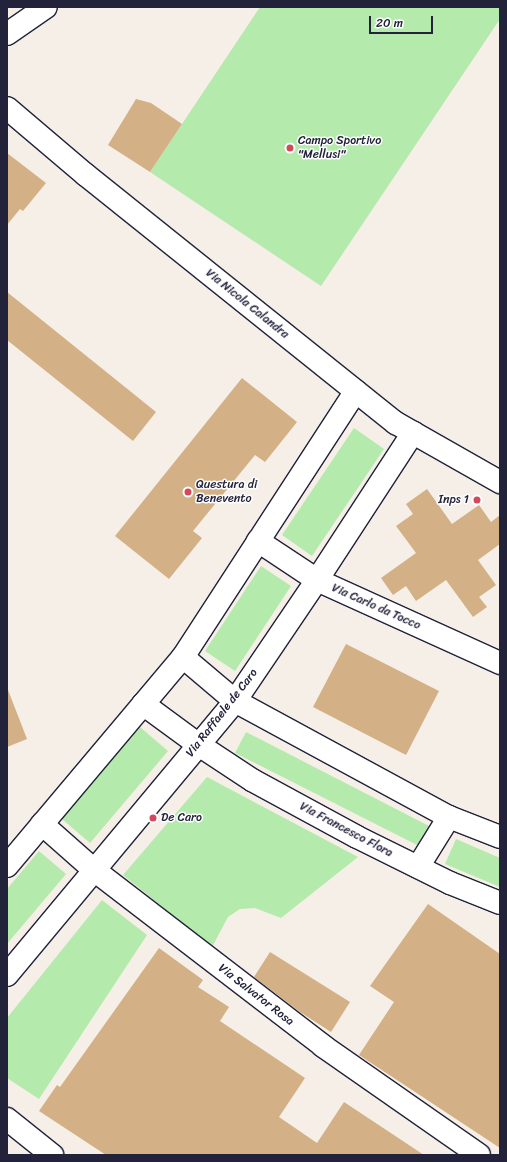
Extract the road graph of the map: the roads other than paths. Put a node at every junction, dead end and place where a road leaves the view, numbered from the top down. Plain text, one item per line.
1 (46, 7) edge
2 (7, 34) edge
3 (7, 108) edge
4 (356, 391) junction
5 (413, 433) junction
6 (500, 482) edge
7 (258, 541) junction
8 (317, 580) junction
9 (183, 657) junction
10 (500, 662) edge
11 (235, 701) junction
12 (143, 704) junction
13 (199, 745) junction
14 (449, 817) junction
15 (42, 824) junction
16 (500, 837) edge
17 (7, 866) edge
18 (418, 867) junction
19 (94, 870) junction
20 (500, 903) edge
21 (7, 975) edge
22 (7, 1120) edge
23 (52, 1155) edge
24 (479, 1155) edge

1 - 2 street
3 - 4 street, Via Nicola Calandra
4 - 5 street, Via Nicola Calandra
4 - 7 street
5 - 6 street, Via Nicola Calandra
5 - 8 street, Via Raffaele de Caro
7 - 8 street, Via Carlo da Tocco
7 - 9 street
8 - 10 street, Via Carlo da Tocco
8 - 11 street, Via Raffaele de Caro
9 - 11 street
9 - 12 street
11 - 13 street, Via Raffaele de Caro
11 - 14 street
12 - 13 street, Via Francesco Flora
12 - 15 street
13 - 18 street, Via Francesco Flora
13 - 19 street, Via Raffaele de Caro
14 - 16 street
14 - 18 street
15 - 17 street
15 - 19 street, Via Salvator Rosa
18 - 20 street, Via Francesco Flora
19 - 21 street, Via Raffaele de Caro
19 - 24 street, Via Salvator Rosa
22 - 23 street

